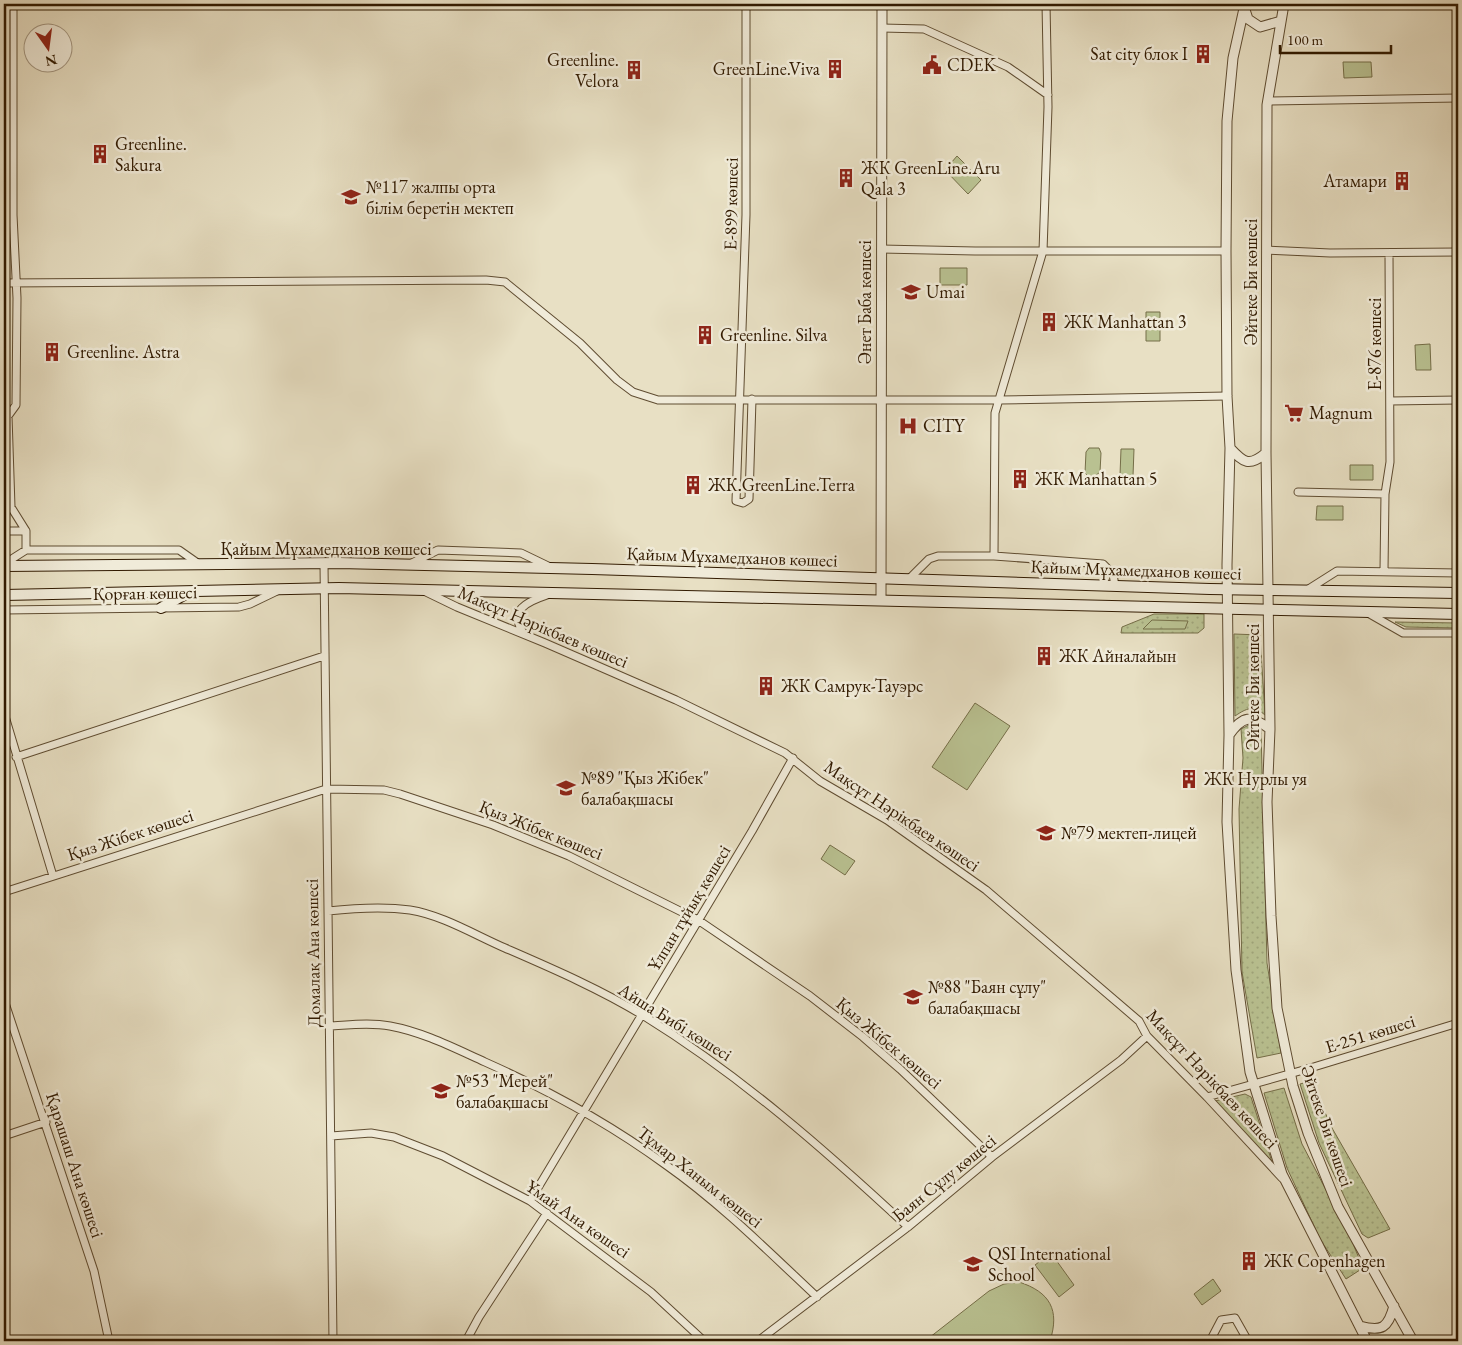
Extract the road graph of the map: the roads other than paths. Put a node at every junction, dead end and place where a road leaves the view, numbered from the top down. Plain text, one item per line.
1 (13, 4) edge
2 (882, 4) edge
3 (1046, 4) edge
4 (1284, 4) edge
5 (1244, 6) edge
6 (746, 8) dead end
7 (1281, 21) junction
8 (882, 28) junction
9 (1048, 95) junction
10 (1458, 98) edge
11 (1268, 101) junction
12 (881, 249) junction
13 (1267, 250) junction
14 (1042, 251) junction
15 (1226, 251) junction
16 (1458, 252) edge
17 (1389, 253) junction
18 (4, 283) edge
19 (17, 283) junction
20 (1227, 396) junction
21 (752, 399) junction
22 (740, 400) junction
23 (881, 400) junction
24 (1000, 400) junction
25 (1458, 400) edge
26 (1390, 401) junction
27 (1230, 448) junction
28 (1266, 453) junction
29 (1298, 492) dead end
30 (1385, 494) junction
31 (4, 531) edge
32 (26, 531) junction
33 (26, 550) junction
34 (994, 556) junction
35 (324, 564) junction
36 (4, 565) edge
37 (408, 565) junction
38 (201, 566) junction
39 (551, 568) junction
40 (1384, 572) junction
41 (1458, 573) edge
42 (881, 578) junction
43 (909, 579) junction
44 (1115, 586) junction
45 (282, 588) junction
46 (324, 588) junction
47 (422, 589) junction
48 (1227, 589) junction
49 (1268, 590) junction
50 (1306, 590) junction
51 (191, 591) junction
52 (558, 592) junction
53 (1458, 593) edge
54 (4, 595) edge
55 (881, 599) junction
56 (161, 608) junction
57 (1227, 609) junction
58 (4, 610) edge
59 (1268, 610) junction
60 (1367, 612) junction
61 (1458, 614) edge
62 (1458, 633) edge
63 (524, 635) junction
64 (324, 656) junction
65 (4, 713) edge
66 (1270, 729) junction
67 (1229, 735) junction
68 (16, 757) junction
69 (793, 758) junction
70 (326, 789) junction
71 (53, 876) junction
72 (4, 892) edge
73 (328, 911) junction
74 (698, 920) junction
75 (4, 1000) edge
76 (642, 1015) junction
77 (7, 1019) edge
78 (1458, 1023) edge
79 (329, 1026) junction
80 (1146, 1036) junction
81 (1290, 1074) junction
82 (1254, 1084) junction
83 (1207, 1097) junction
84 (582, 1111) junction
85 (46, 1122) junction
86 (4, 1136) edge
87 (331, 1136) junction
88 (992, 1157) junction
89 (1286, 1183) junction
90 (530, 1201) junction
91 (548, 1213) junction
92 (908, 1227) junction
93 (817, 1296) junction
94 (1394, 1306) junction
95 (1360, 1326) junction
96 (109, 1341) edge
97 (333, 1341) edge
98 (466, 1341) edge
99 (704, 1341) edge
100 (758, 1341) edge
101 (1210, 1341) edge
102 (1248, 1341) edge
103 (1367, 1341) edge
104 (1413, 1341) edge

1 - 19 street
2 - 8 street, Әнет Баба көшесі
3 - 9 street
4 - 7 street, Әйтеке Би көшесі
5 - 7 street
5 - 15 street, Әйтеке Би көшесі
6 - 22 street, Е-899 көшесі
7 - 11 street, Әйтеке Би көшесі
8 - 9 street
8 - 12 street, Әнет Баба көшесі
9 - 14 street
10 - 11 street
11 - 13 street, Әйтеке Би көшесі
12 - 14 street
12 - 23 street, Әнет Баба көшесі
13 - 17 street
13 - 28 street, Әйтеке Би көшесі
14 - 15 street
14 - 24 street
15 - 20 street, Әйтеке Би көшесі
16 - 17 street
17 - 26 street, Е-876 көшесі
18 - 19 street
19 - 22 street
19 - 32 street
20 - 24 street
20 - 27 street, Әйтеке Би көшесі
21 - 22 street
21 - 22 street, Е-899 көшесі
21 - 23 street
23 - 24 street
23 - 42 street, Әнет Баба көшесі
24 - 34 street
25 - 26 street
26 - 30 street, Е-876 көшесі
27 - 28 street
27 - 48 street, Әйтеке Би көшесі
28 - 49 street, Әйтеке Би көшесі
29 - 30 street
30 - 40 street, Е-876 көшесі
31 - 32 street
32 - 33 street
33 - 36 street
33 - 38 street
34 - 43 street
34 - 44 street
35 - 37 main road, Қайым Мұхамедханов көшесі
35 - 38 main road, Қайым Мұхамедханов көшесі
35 - 46 street, Домалақ Ана көшесі
36 - 38 main road, Қайым Мұхамедханов көшесі
37 - 39 main road, Қайым Мұхамедханов көшесі
37 - 39 street
39 - 42 main road, Қайым Мұхамедханов көшесі
40 - 41 street
40 - 50 street
42 - 43 main road, Қайым Мұхамедханов көшесі
42 - 55 street, Әнет Баба көшесі
43 - 44 main road, Қайым Мұхамедханов көшесі
44 - 48 main road, Қайым Мұхамедханов көшесі
45 - 46 main road, Қайым Мұхамедханов көшесі
45 - 51 main road, Қайым Мұхамедханов көшесі
45 - 56 street, Қорған көшесі
46 - 47 main road, Қайым Мұхамедханов көшесі
46 - 64 street, Домалақ Ана көшесі
47 - 52 main road, Қайым Мұхамедханов көшесі
47 - 63 street, Мақсұт Нәрікбаев көшесі
48 - 49 main road, Қайым Мұхамедханов көшесі
48 - 57 street, Әйтеке Би көшесі
49 - 50 main road, Қайым Мұхамедханов көшесі
49 - 59 street, Әйтеке Би көшесі
50 - 53 main road, Қайым Мұхамедханов көшесі
51 - 54 main road, Қайым Мұхамедханов көшесі
51 - 56 main road
52 - 55 main road, Қайым Мұхамедханов көшесі
52 - 63 street
55 - 57 main road, Қайым Мұхамедханов көшесі
56 - 58 street, Қорған көшесі
57 - 59 main road, Қайым Мұхамедханов көшесі
57 - 67 street, Әйтеке Би көшесі
59 - 60 main road, Қайым Мұхамедханов көшесі
59 - 66 street, Әйтеке Би көшесі
60 - 61 main road, Қайым Мұхамедханов көшесі
60 - 62 street
63 - 69 street, Мақсұт Нәрікбаев көшесі
64 - 68 street
64 - 70 street, Домалақ Ана көшесі
65 - 68 street
66 - 67 street
66 - 81 street, Әйтеке Би көшесі
67 - 82 street, Әйтеке Би көшесі
68 - 71 street
69 - 74 street, Ұлпан тұйық көшесі
69 - 80 street, Мақсұт Нәрікбаев көшесі
70 - 71 street, Қыз Жібек көшесі
70 - 73 street, Домалақ Ана көшесі
70 - 74 street, Қыз Жібек көшесі
71 - 72 street, Қыз Жібек көшесі
73 - 76 street, Айша Бибі көшесі
73 - 79 street, Домалақ Ана көшесі
74 - 76 street, Ұлпан тұйық көшесі
74 - 88 street, Қыз Жібек көшесі
75 - 77 street, Қарашаш Ана көшесі
76 - 84 street, Ұлпан тұйық көшесі
76 - 92 street, Айша Бибі көшесі
77 - 85 street, Қарашаш Ана көшесі
78 - 81 street, Е-251 көшесі
79 - 84 street, Тұмар Ханым көшесі
79 - 87 street, Домалақ Ана көшесі
80 - 83 street, Мақсұт Нәрікбаев көшесі
80 - 88 street, Баян Сұлу көшесі
81 - 82 street, Е-251 көшесі
81 - 94 street, Әйтеке Би көшесі
82 - 83 street, Е-251 көшесі
82 - 89 street, Әйтеке Би көшесі
83 - 89 street, Мақсұт Нәрікбаев көшесі
84 - 90 street, Ұлпан тұйық көшесі
84 - 93 street, Тұмар Ханым көшесі
85 - 86 street
85 - 96 street, Қарашаш Ана көшесі
87 - 90 street, Ұмай Ана көшесі
87 - 97 street, Домалақ Ана көшесі
88 - 92 street, Баян Сұлу көшесі
89 - 95 street, Әйтеке Би көшесі
90 - 91 street, Ұмай Ана көшесі
91 - 98 street
91 - 99 street, Ұмай Ана көшесі
92 - 93 street, Баян Сұлу көшесі
93 - 100 street, Баян Сұлу көшесі
94 - 95 street
94 - 104 street, Әйтеке Би көшесі
95 - 103 street, Әйтеке Би көшесі
101 - 102 street

